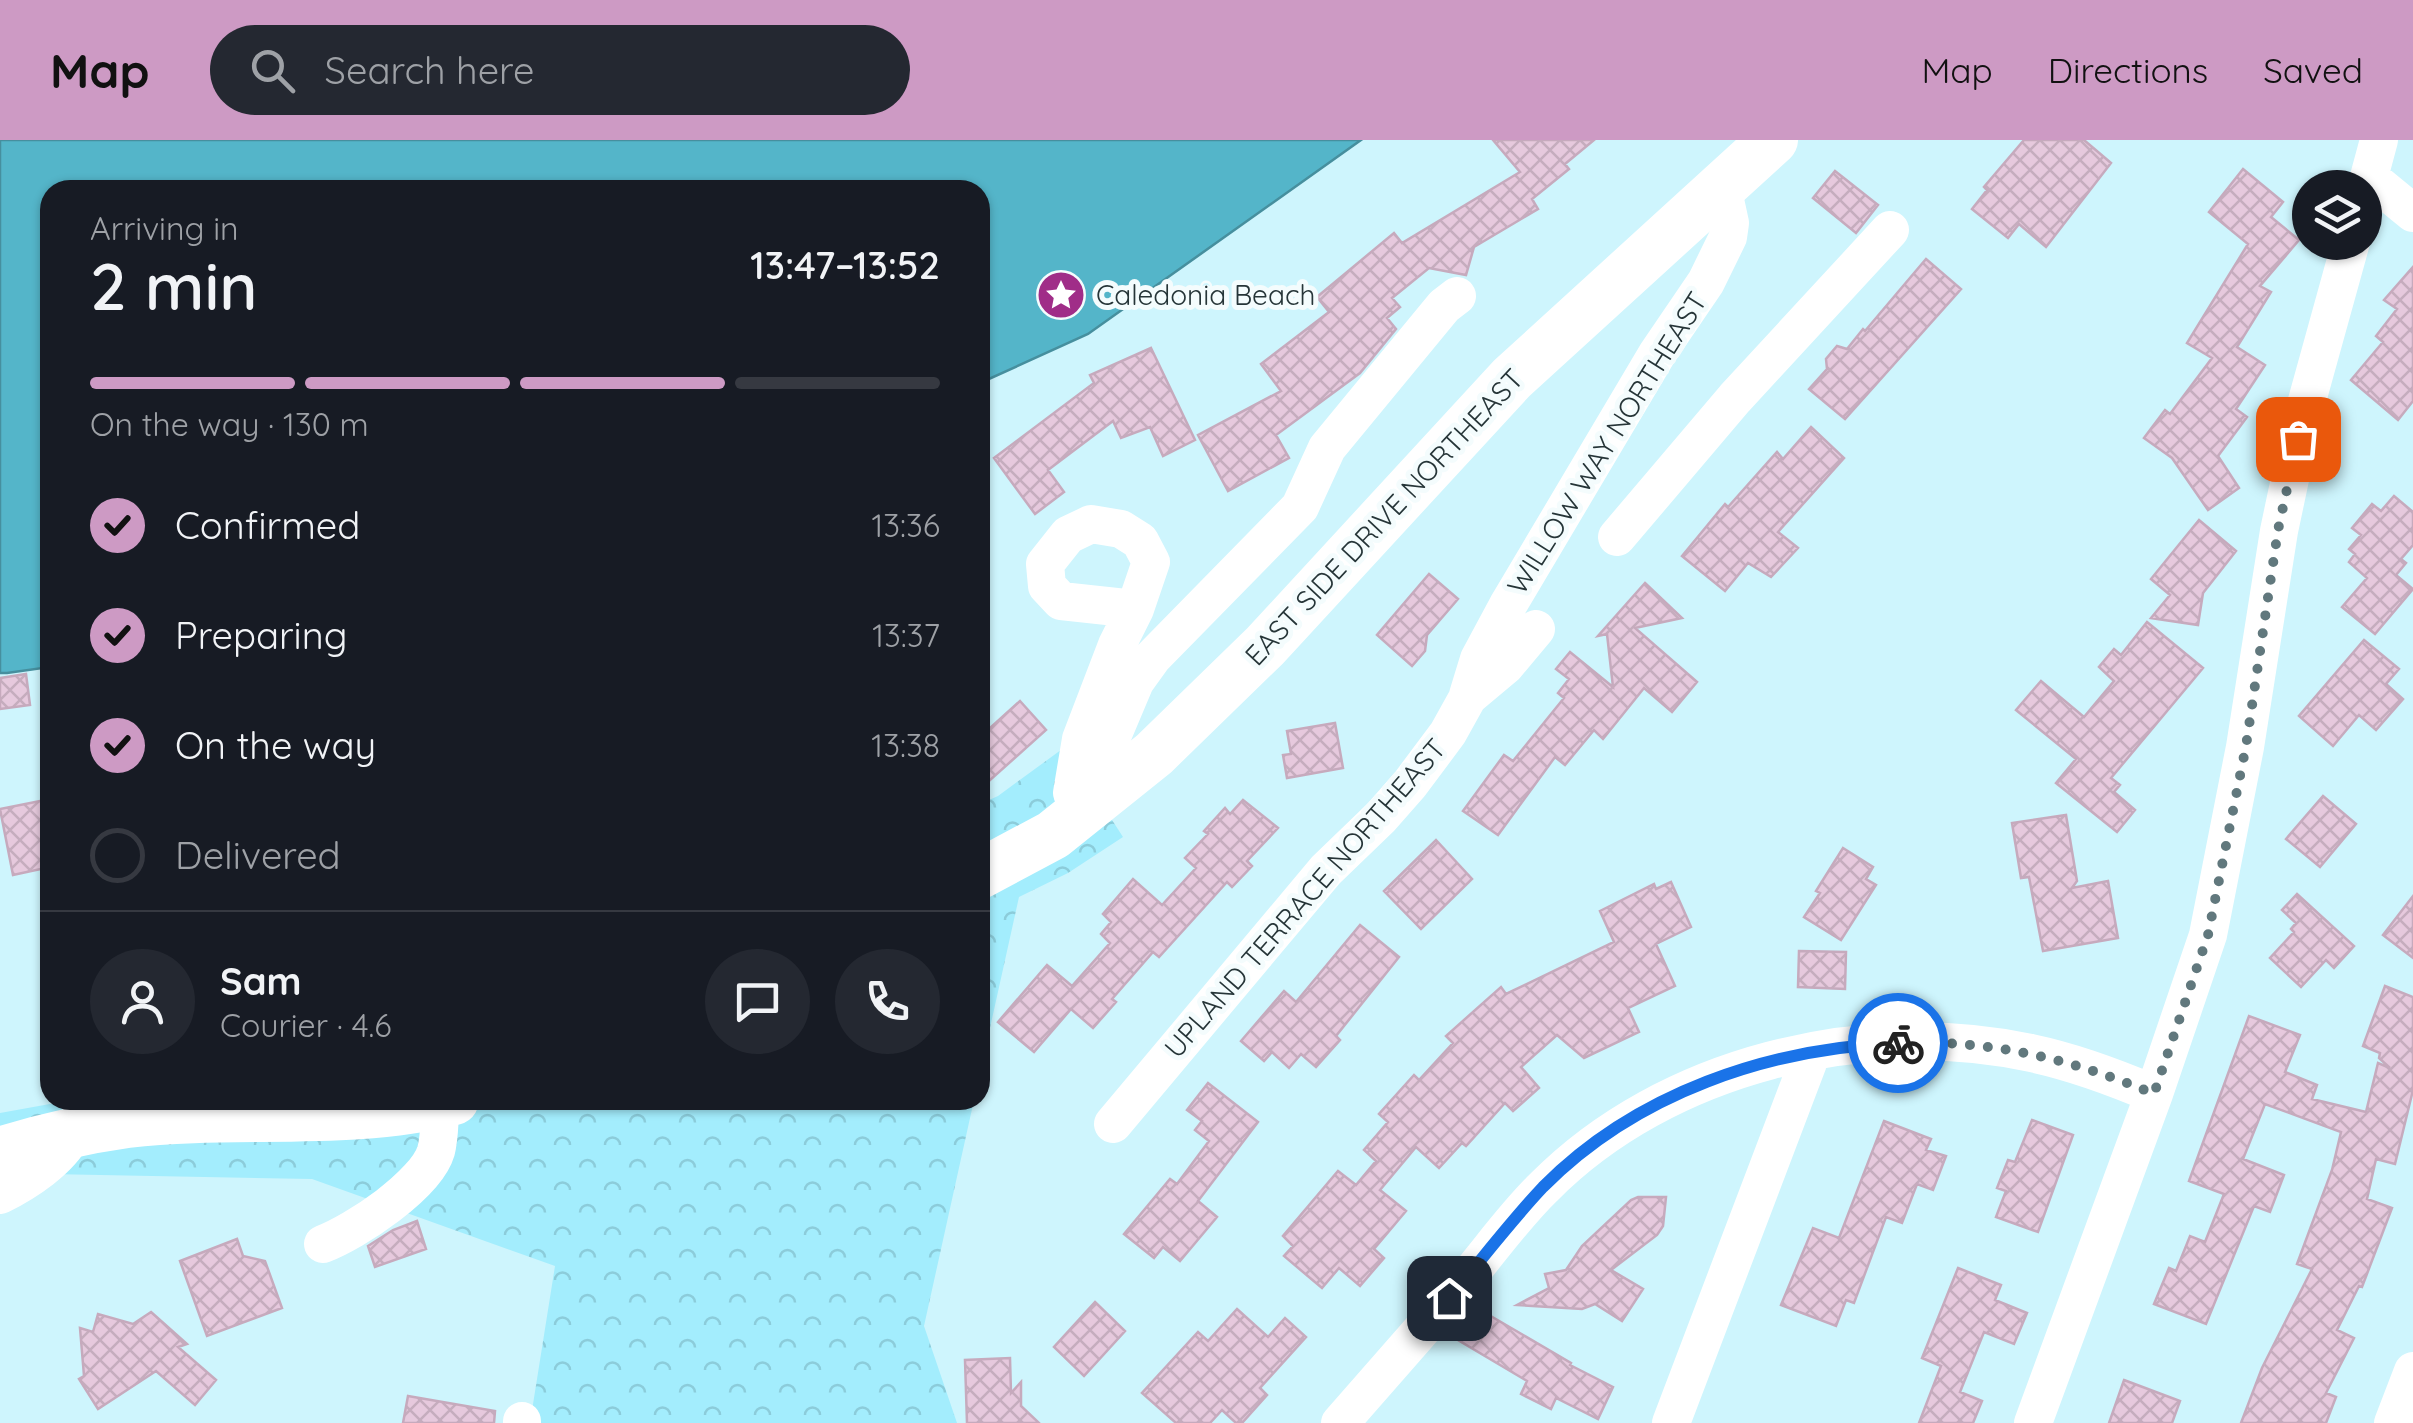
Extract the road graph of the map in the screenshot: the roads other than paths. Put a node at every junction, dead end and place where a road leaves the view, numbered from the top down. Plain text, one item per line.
1 (1774, 140) edge
2 (2379, 140) edge
3 (2371, 170) edge
4 (1722, 186) junction
5 (2382, 193) edge
6 (2413, 213) edge
7 (1890, 230) dead end
8 (2346, 260) edge
9 (1456, 296) dead end
10 (1590, 468) junction
11 (1644, 504) junction
12 (1617, 537) dead end
13 (1136, 610) dead end
14 (1536, 628) dead end
15 (1468, 698) junction
16 (1119, 782) junction
17 (1080, 814) junction
18 (990, 869) edge
19 (1812, 1052) junction
20 (2154, 1094) junction
21 (370, 1110) edge
22 (445, 1110) edge
23 (1113, 1124) dead end
24 (73, 1134) junction
25 (0, 1152) edge
26 (0, 1196) edge
27 (323, 1244) dead end
28 (2413, 1370) edge
29 (1340, 1423) edge
30 (1671, 1423) edge
31 (2033, 1423) edge
32 (2393, 1423) edge

1 - 4 main road, EAST SIDE DRIVE NORTHEAST
2 - 3 street
4 - 10 street, WILLOW WAY NORTHEAST
4 - 16 main road, EAST SIDE DRIVE NORTHEAST
5 - 6 street
7 - 11 street
8 - 20 street
9 - 16 street
10 - 11 street
10 - 15 street, WILLOW WAY NORTHEAST
11 - 12 street
13 - 17 street
14 - 15 street, UPLAND TERRACE NORTHEAST
15 - 23 street, UPLAND TERRACE NORTHEAST
16 - 17 main road, EAST SIDE DRIVE NORTHEAST
17 - 18 main road, EAST SIDE DRIVE NORTHEAST
19 - 20 street
19 - 29 street
19 - 30 street
20 - 31 street
21 - 24 main road
22 - 27 street
24 - 25 main road
24 - 26 street
28 - 32 street

